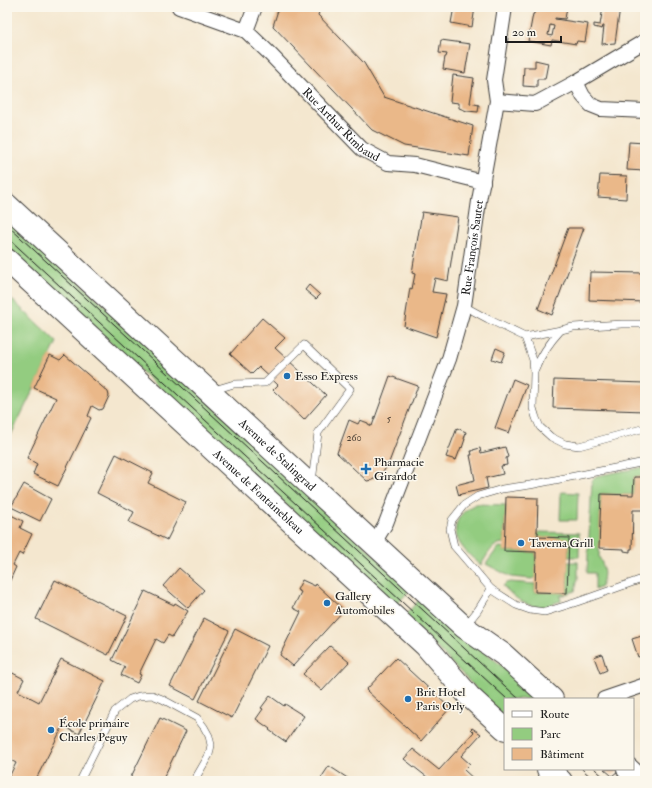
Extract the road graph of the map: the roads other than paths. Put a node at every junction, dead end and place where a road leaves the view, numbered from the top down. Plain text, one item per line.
1 (180, 7) edge
2 (255, 7) edge
3 (506, 7) edge
4 (246, 31) junction
5 (645, 41) edge
6 (576, 82) junction
7 (497, 101) junction
8 (645, 111) edge
9 (483, 182) junction
10 (7, 205) edge
11 (7, 260) edge
12 (464, 306) junction
13 (645, 324) edge
14 (561, 330) junction
15 (525, 337) junction
16 (534, 372) junction
17 (210, 391) junction
18 (645, 428) edge
19 (645, 462) edge
20 (311, 486) junction
21 (374, 543) junction
22 (645, 578) edge
23 (491, 589) junction
24 (464, 627) junction
25 (645, 685) edge
26 (551, 698) edge
27 (607, 698) edge
28 (504, 728) edge
29 (549, 770) edge
30 (629, 770) edge
31 (80, 781) edge
32 (194, 781) edge
33 (561, 781) edge
34 (640, 781) edge

1 - 4 street
2 - 4 street
3 - 7 street, Rue François Sautet
4 - 9 street, Rue Arthur Rimbaud
5 - 6 street
6 - 7 street
6 - 8 street
7 - 9 street, Rue François Sautet
9 - 12 street, Rue François Sautet
10 - 17 main road, Avenue de Stalingrad
11 - 28 main road, Avenue de Fontainebleau
12 - 15 lane
12 - 21 street, Rue François Sautet
13 - 14 lane
14 - 15 lane
14 - 16 lane
15 - 16 lane
16 - 18 lane
17 - 20 main road, Avenue de Stalingrad
17 - 20 lane
19 - 23 lane
20 - 21 main road, Avenue de Stalingrad
21 - 24 main road, Avenue de Stalingrad
22 - 23 lane
23 - 24 lane
24 - 26 main road, Avenue de Stalingrad
25 - 27 street
29 - 33 main road
30 - 34 main road
31 - 32 lane

